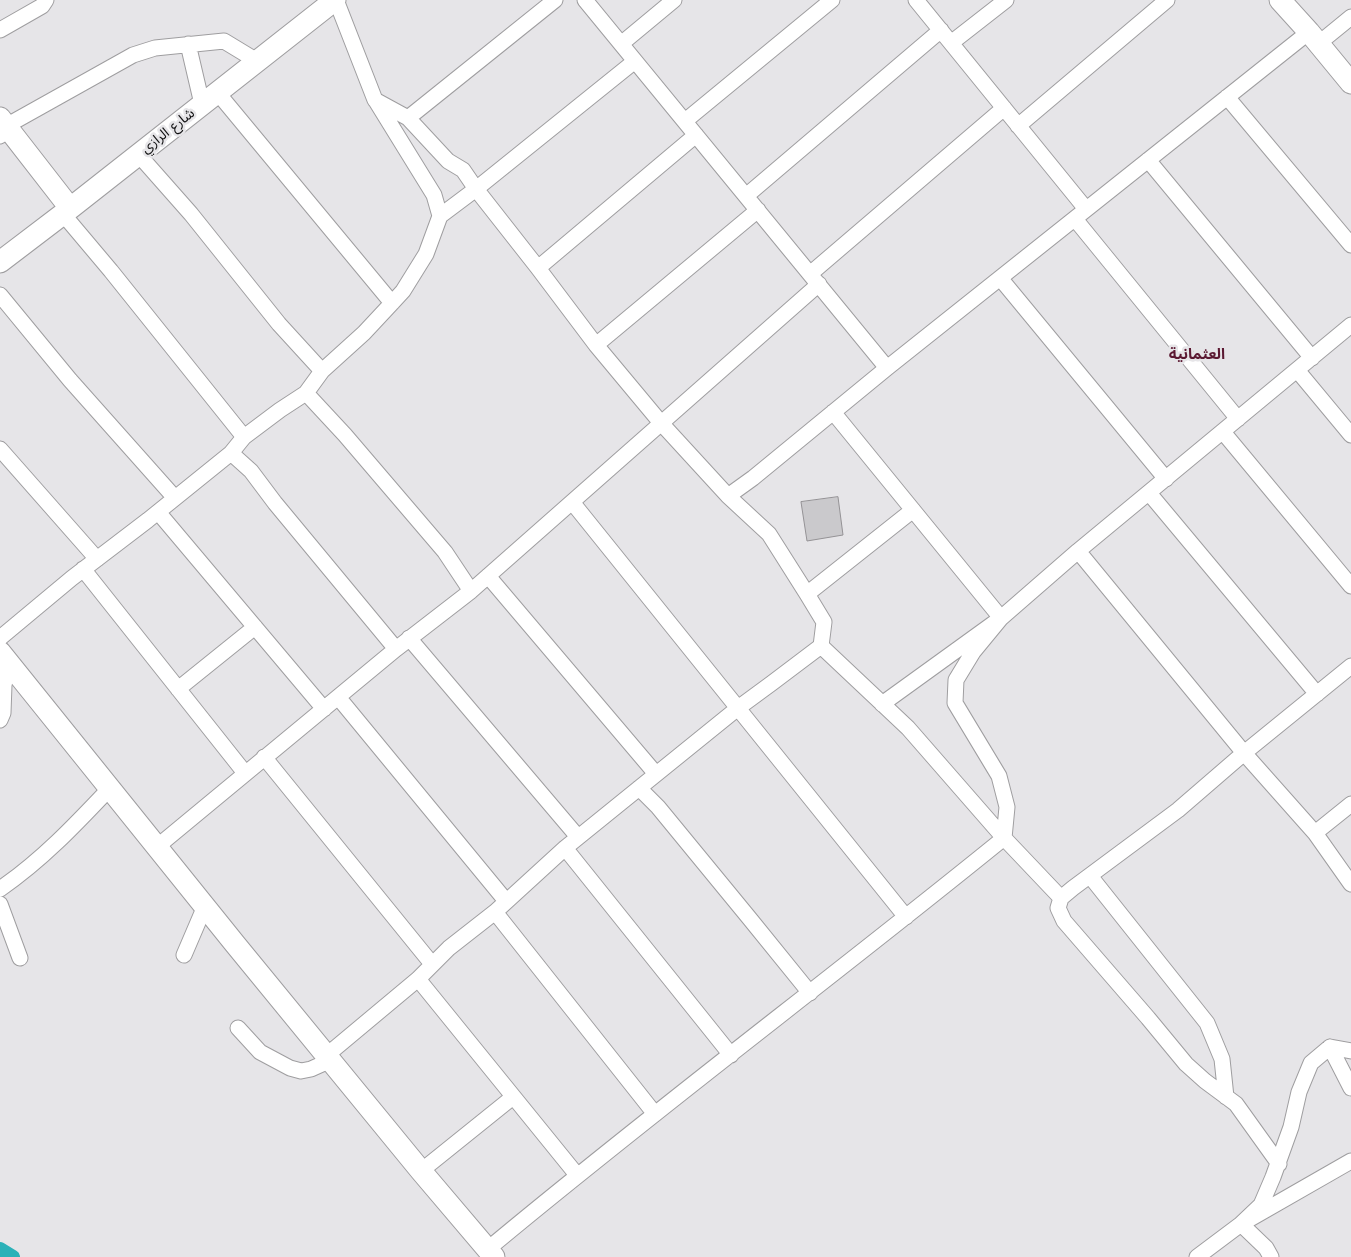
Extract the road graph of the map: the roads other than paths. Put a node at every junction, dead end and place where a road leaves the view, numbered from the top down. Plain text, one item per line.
1 (46, 0) edge
2 (335, 0) edge
3 (555, 0) edge
4 (585, 0) edge
5 (674, 0) edge
6 (832, 0) edge
7 (916, 0) edge
8 (1006, 0) edge
9 (1167, 0) edge
10 (1280, 0) edge
11 (1351, 17) edge
12 (0, 30) edge
13 (941, 30) junction
14 (1314, 38) junction
15 (951, 43) junction
16 (188, 44) junction
17 (621, 44) junction
18 (257, 61) junction
19 (635, 61) junction
20 (1351, 83) edge
21 (209, 98) junction
22 (1227, 98) junction
23 (375, 100) junction
24 (1004, 108) junction
25 (408, 118) junction
26 (685, 121) junction
27 (1018, 126) junction
28 (2, 127) edge
29 (696, 134) junction
30 (138, 154) junction
31 (1148, 160) junction
32 (476, 189) junction
33 (746, 196) junction
34 (758, 210) junction
35 (66, 211) junction
36 (1081, 214) junction
37 (440, 216) junction
38 (1351, 245) edge
39 (0, 262) edge
40 (538, 268) junction
41 (1000, 278) junction
42 (814, 279) junction
43 (0, 295) edge
44 (392, 303) junction
45 (1351, 325) edge
46 (596, 345) junction
47 (1312, 358) junction
48 (887, 368) junction
49 (1297, 370) junction
50 (322, 371) junction
51 (306, 393) junction
52 (833, 412) junction
53 (1238, 418) junction
54 (661, 423) junction
55 (1223, 432) junction
56 (1351, 434) edge
57 (244, 437) junction
58 (0, 449) edge
59 (230, 453) junction
60 (1166, 479) junction
61 (1148, 493) junction
62 (728, 496) junction
63 (175, 498) junction
64 (572, 502) junction
65 (913, 510) junction
66 (158, 512) junction
67 (1078, 552) junction
68 (97, 559) junction
69 (83, 569) junction
70 (488, 576) junction
71 (1351, 586) edge
72 (471, 591) junction
73 (807, 594) junction
74 (1001, 618) junction
75 (255, 627) junction
76 (0, 638) edge
77 (409, 638) junction
78 (821, 646) junction
79 (396, 649) junction
80 (4, 658) edge
81 (1351, 666) edge
82 (178, 689) junction
83 (1316, 694) junction
84 (338, 697) junction
85 (882, 704) junction
86 (738, 708) junction
87 (324, 709) junction
88 (0, 720) edge
89 (1244, 753) junction
90 (264, 757) junction
91 (245, 773) junction
92 (656, 774) junction
93 (110, 788) junction
94 (639, 788) junction
95 (1351, 804) edge
96 (1315, 833) junction
97 (578, 837) junction
98 (1004, 838) junction
99 (158, 846) junction
100 (565, 848) junction
101 (1090, 876) junction
102 (1351, 884) edge
103 (0, 889) edge
104 (1061, 898) junction
105 (506, 901) junction
106 (0, 904) edge
107 (205, 906) junction
108 (495, 912) junction
109 (906, 917) junction
110 (184, 956) dead end
111 (20, 958) dead end
112 (432, 964) junction
113 (418, 979) junction
114 (810, 993) junction
115 (238, 1028) dead end
116 (1330, 1047) junction
117 (1351, 1051) edge
118 (731, 1055) junction
119 (329, 1058) junction
120 (1351, 1088) edge
121 (514, 1097) junction
122 (1226, 1097) junction
123 (655, 1114) junction
124 (1351, 1160) edge
125 (1279, 1164) junction
126 (421, 1171) junction
127 (577, 1175) junction
128 (1241, 1224) junction
129 (491, 1253) edge
130 (1197, 1257) edge
131 (1271, 1257) edge

1 - 12 street
2 - 18 street, شارع الرازي
2 - 23 street
3 - 25 street
4 - 17 street
5 - 17 street
6 - 26 street
7 - 13 street
8 - 15 street
9 - 27 street
10 - 14 street
11 - 14 street
13 - 15 street
13 - 33 street
14 - 20 street
14 - 22 street
15 - 24 street
16 - 18 street
16 - 21 street
16 - 28 street
17 - 19 street
18 - 21 street, شارع الرازي
19 - 26 street
19 - 32 street
21 - 30 street, شارع الرازي
21 - 44 street
22 - 31 street
22 - 38 street
23 - 25 street
23 - 37 street
24 - 27 street
24 - 42 street
25 - 32 street
26 - 29 street
27 - 36 street
28 - 35 street
29 - 33 street
29 - 40 street
30 - 35 street, شارع الرازي
30 - 50 street
31 - 36 street
31 - 47 street
32 - 37 street
32 - 40 street
33 - 34 street
34 - 42 street
34 - 46 street
35 - 39 street, شارع الرازي
35 - 57 street
36 - 41 street
36 - 53 street
37 - 44 street
40 - 46 street
41 - 48 street
41 - 60 street
42 - 48 street
42 - 54 street
43 - 63 street
44 - 50 street
45 - 47 street
46 - 54 street
47 - 49 street
48 - 52 street
49 - 53 street
49 - 56 street
50 - 51 street
51 - 57 street
51 - 72 street
52 - 62 street
52 - 65 street
53 - 55 street
54 - 62 street
54 - 64 street
55 - 60 street
55 - 71 street
57 - 59 street
58 - 68 street
59 - 63 street
59 - 79 street
60 - 61 street
61 - 67 street
61 - 83 street
62 - 73 street
63 - 66 street
64 - 70 street
64 - 86 street
65 - 73 street
65 - 74 street
66 - 68 street
66 - 75 street
67 - 74 street
67 - 89 street
68 - 69 street
69 - 76 street
69 - 82 street
70 - 72 street
70 - 92 street
72 - 77 street
73 - 78 street
74 - 85 street
74 - 98 street
75 - 82 street
75 - 87 street
77 - 79 street
77 - 97 street
78 - 85 street
78 - 86 street
79 - 84 street
80 - 88 street
80 - 93 street
81 - 83 street
82 - 91 street
83 - 89 street
84 - 87 street
84 - 105 street
85 - 98 street
86 - 92 street
86 - 109 street
87 - 90 street
89 - 96 street
89 - 101 street
90 - 91 street
90 - 112 street
91 - 99 street
92 - 94 street
93 - 99 street
93 - 103 street
94 - 97 street
94 - 114 street
95 - 96 street
96 - 102 street
97 - 100 street
98 - 104 street
98 - 109 street
99 - 107 street
100 - 105 street
100 - 118 street
101 - 104 street
101 - 122 street
104 - 122 street
105 - 108 street
106 - 111 street
107 - 110 street
107 - 119 street
108 - 112 street
108 - 123 street
109 - 114 street
112 - 113 street
113 - 119 street
113 - 121 street
114 - 118 street
115 - 119 street
116 - 117 street
116 - 120 street
116 - 125 street
118 - 123 street
119 - 126 street
121 - 126 street
121 - 127 street
122 - 125 street
123 - 127 street
124 - 128 street
125 - 128 street
126 - 129 street
127 - 129 street
128 - 130 street
128 - 131 street

